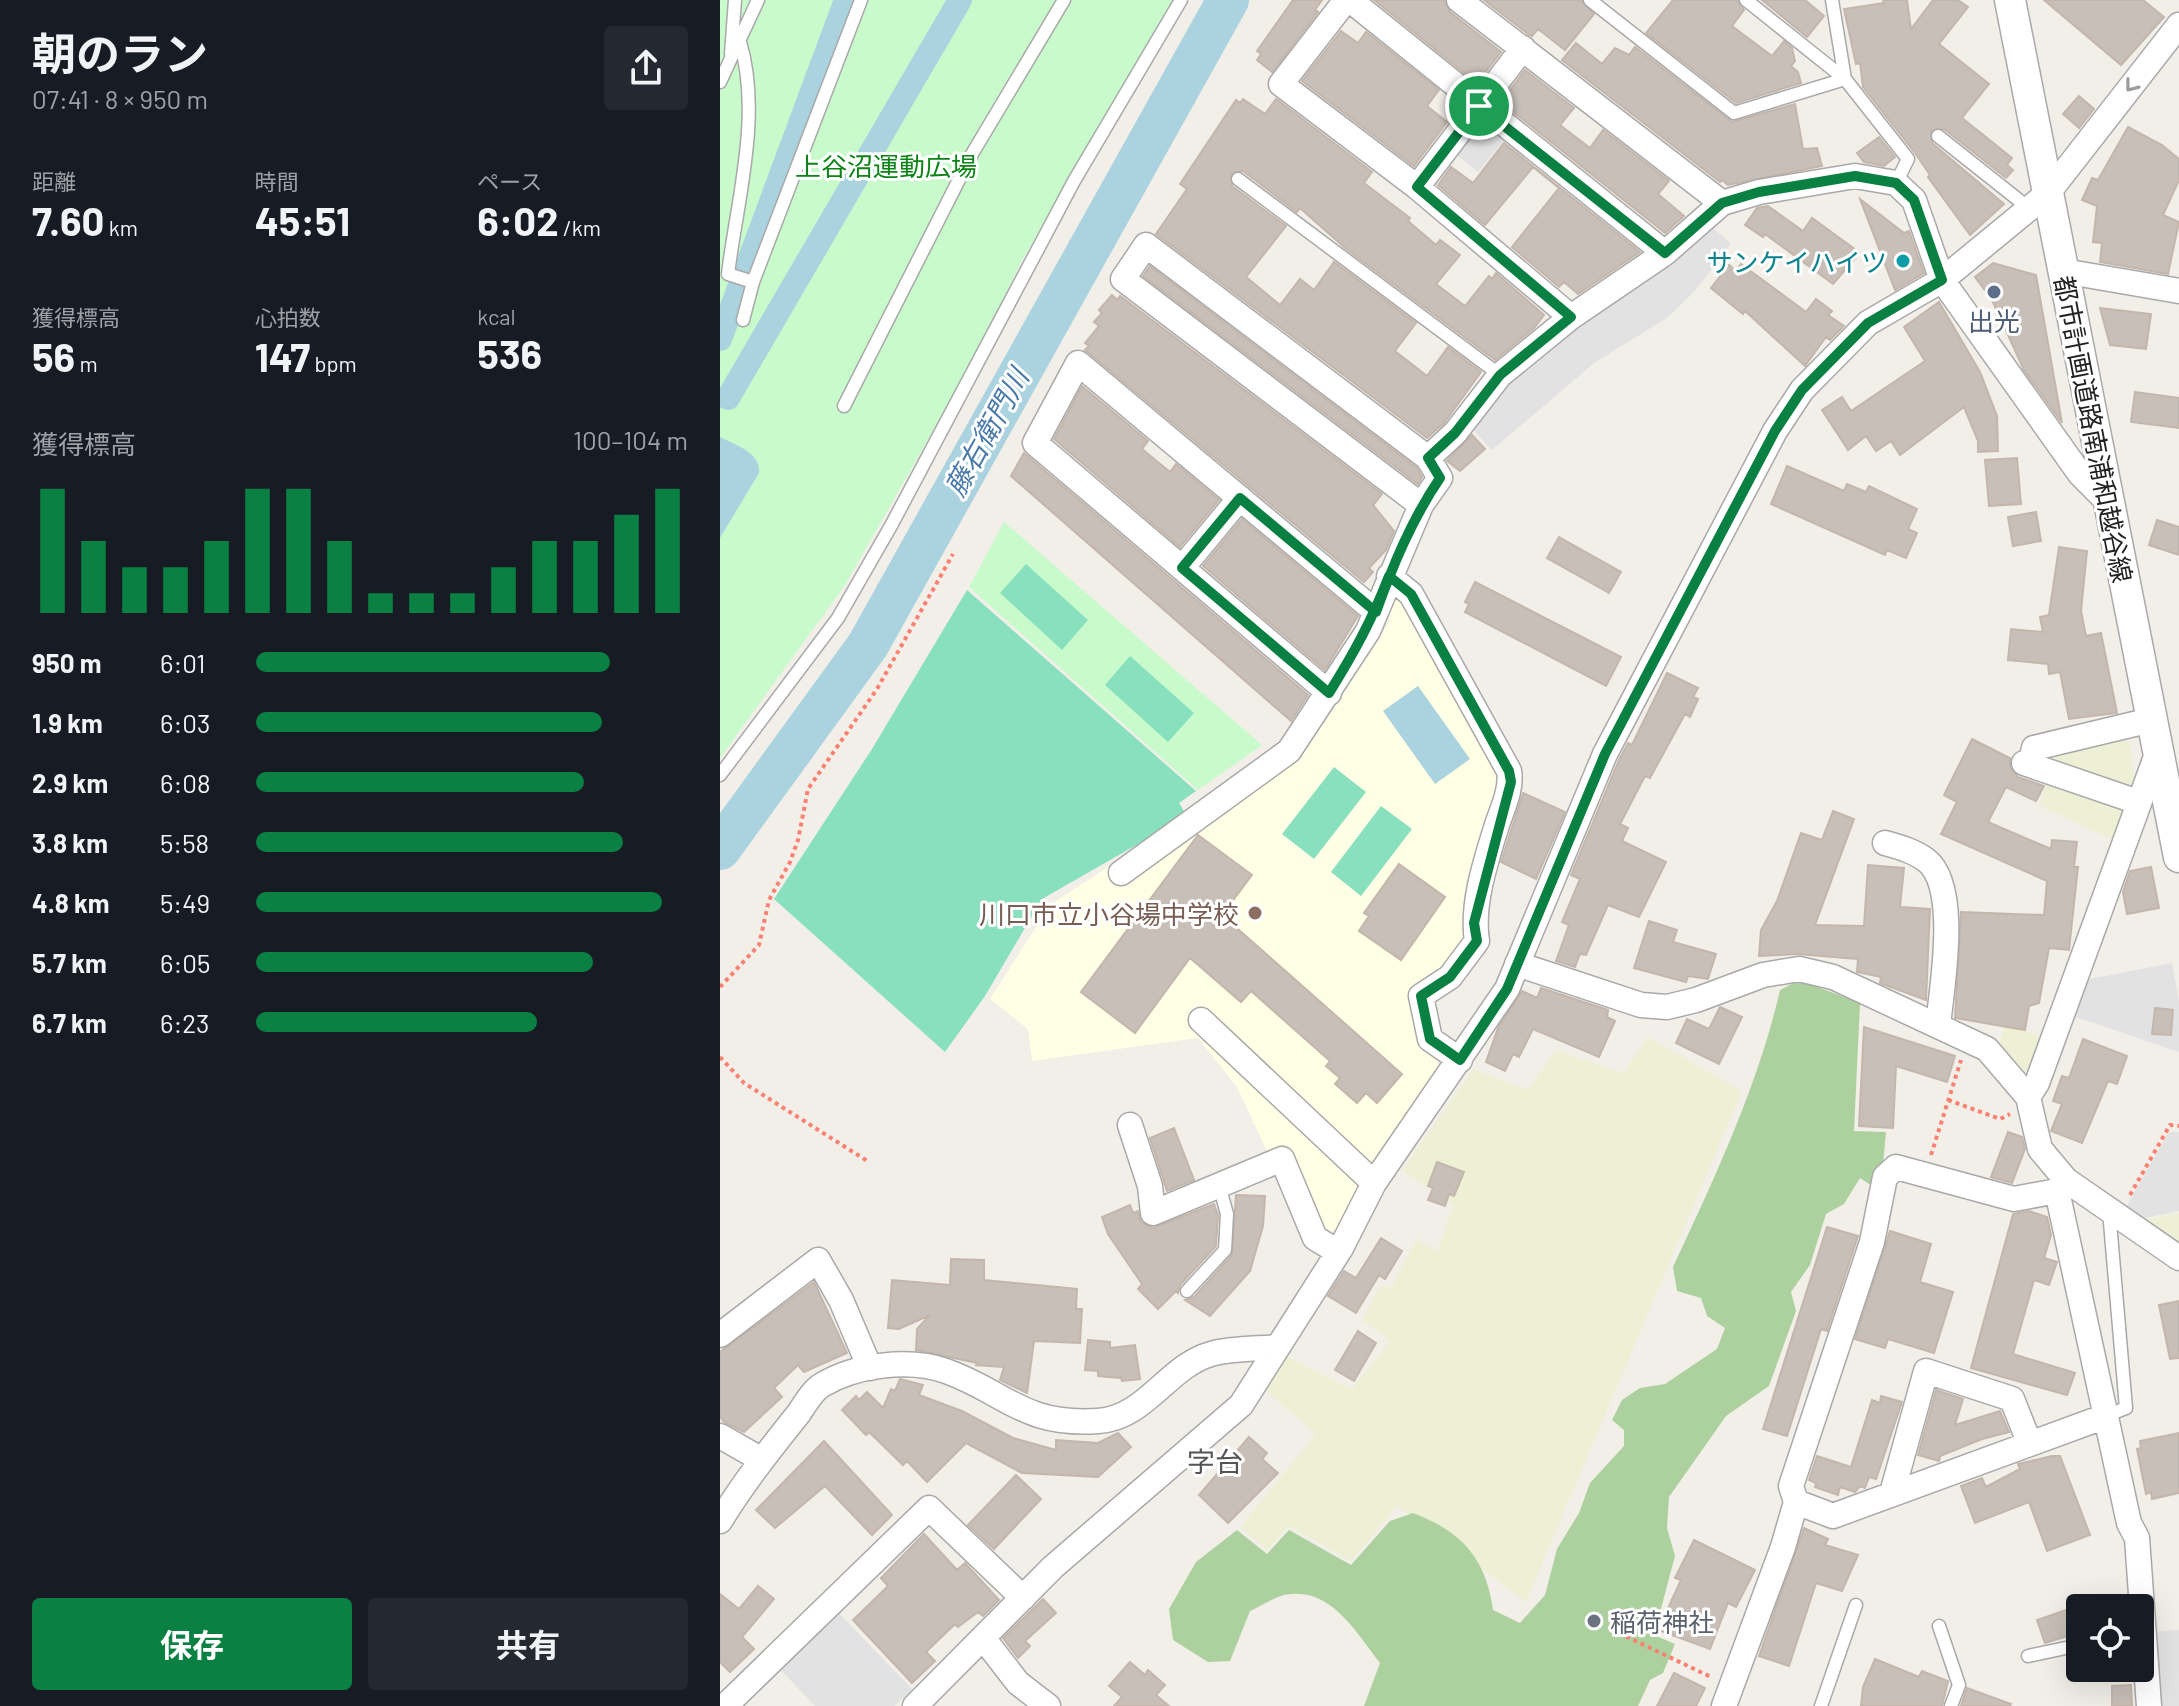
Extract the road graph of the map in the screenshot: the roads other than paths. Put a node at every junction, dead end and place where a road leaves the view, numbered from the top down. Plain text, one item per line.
1 (735, 0) edge
2 (758, 0) edge
3 (861, 0) edge
4 (1064, 0) edge
5 (1181, 0) edge
6 (1348, 0) edge
7 (1459, 0) edge
8 (1590, 0) edge
9 (1746, 0) edge
10 (1832, 0) edge
11 (2010, 0) edge
12 (2179, 25) edge
13 (740, 42) junction
14 (1523, 48) junction
15 (731, 54) junction
16 (1845, 79) junction
17 (720, 82) edge
18 (1479, 106) junction
19 (1938, 136) dead end
20 (1238, 179) dead end
21 (1896, 183) junction
22 (1417, 187) junction
23 (2039, 201) junction
24 (1722, 203) junction
25 (1665, 253) junction
26 (2063, 271) junction
27 (1942, 280) junction
28 (753, 282) junction
29 (2179, 291) edge
30 (1571, 317) junction
31 (743, 320) dead end
32 (1500, 375) junction
33 (844, 406) dead end
34 (1428, 458) junction
35 (1240, 498) junction
36 (2106, 500) junction
37 (1421, 505) junction
38 (1182, 568) junction
39 (1389, 576) junction
40 (1376, 612) junction
41 (1329, 693) junction
42 (2165, 720) edge
43 (2157, 754) junction
44 (720, 775) edge
45 (2138, 802) junction
46 (1885, 843) dead end
47 (2179, 857) edge
48 (1121, 873) dead end
49 (1517, 964) junction
50 (1201, 1020) dead end
51 (1938, 1025) junction
52 (1460, 1060) junction
53 (2029, 1101) junction
54 (1130, 1125) dead end
55 (1374, 1183) junction
56 (1219, 1185) junction
57 (2062, 1186) junction
58 (2113, 1214) junction
59 (1338, 1252) junction
60 (2179, 1258) edge
61 (1187, 1291) dead end
62 (720, 1335) edge
63 (2118, 1338) junction
64 (2092, 1346) junction
65 (1278, 1347) junction
66 (870, 1368) junction
67 (2106, 1416) junction
68 (720, 1436) edge
69 (2029, 1442) junction
70 (762, 1460) junction
71 (1892, 1493) junction
72 (1796, 1502) junction
73 (720, 1521) edge
74 (2140, 1594) edge
75 (1023, 1598) junction
76 (1856, 1605) dead end
77 (1939, 1626) dead end
78 (984, 1639) junction
79 (2066, 1648) edge
80 (2028, 1656) dead end
81 (2146, 1682) edge
82 (1728, 1697) edge
83 (725, 1706) edge
84 (915, 1706) edge
85 (1048, 1706) edge
86 (1821, 1706) edge
87 (1951, 1706) edge
88 (2149, 1706) edge

1 - 15 lane
2 - 13 lane
3 - 28 lane
4 - 33 lane
5 - 44 lane
6 - 18 street
6 - 22 street
7 - 14 street
8 - 16 lane
9 - 16 lane
10 - 16 lane
11 - 23 street, 都市計画道路南浦和越谷線
12 -> 23 street
13 - 15 lane
13 - 28 lane
14 - 18 street
14 - 24 street
15 - 17 lane
16 - 21 lane
18 - 22 street
18 - 25 street
19 - 23 lane
20 - 32 lane
21 - 24 street
21 - 27 street
22 - 30 street
23 - 26 street, 都市計画道路南浦和越谷線
23 - 27 street
24 - 25 street
25 - 30 street
26 - 29 street
26 - 36 street, 都市計画道路南浦和越谷線
27 - 36 street
27 - 49 street
28 - 31 lane
30 - 32 street
32 - 34 street
34 - 37 street
34 - 37 street
35 - 38 street
35 - 38 street
35 - 40 street
36 - 42 street, 都市計画道路南浦和越谷線
37 - 39 street
38 - 41 street
39 - 40 street
39 - 52 street
40 - 41 street
41 - 48 street
42 - 43 street, 都市計画道路南浦和越谷線
42 - 45 street
43 - 45 street
43 - 47 street, 都市計画道路南浦和越谷線
45 - 53 street
46 - 51 street
49 - 51 street
49 - 52 street
50 - 55 street
51 - 53 street
52 - 55 street
53 - 57 street
54 - 56 street
55 - 59 street
56 - 59 street
56 - 61 lane
57 - 58 street
57 - 64 street
57 - 72 street
58 - 60 street
58 - 63 lane
59 - 65 street
62 - 66 street
63 - 64 lane
63 - 67 lane
64 - 67 street
65 - 66 street
65 - 75 street
66 - 70 street
67 - 69 street
67 - 74 street
68 - 70 street
69 - 71 street
69 - 71 street
70 - 73 street
71 - 72 street
72 - 82 street
75 - 78 street
75 - 83 street
76 - 86 lane
77 - 87 lane
78 - 84 street
78 - 85 street
79 - 80 lane
81 - 88 street

